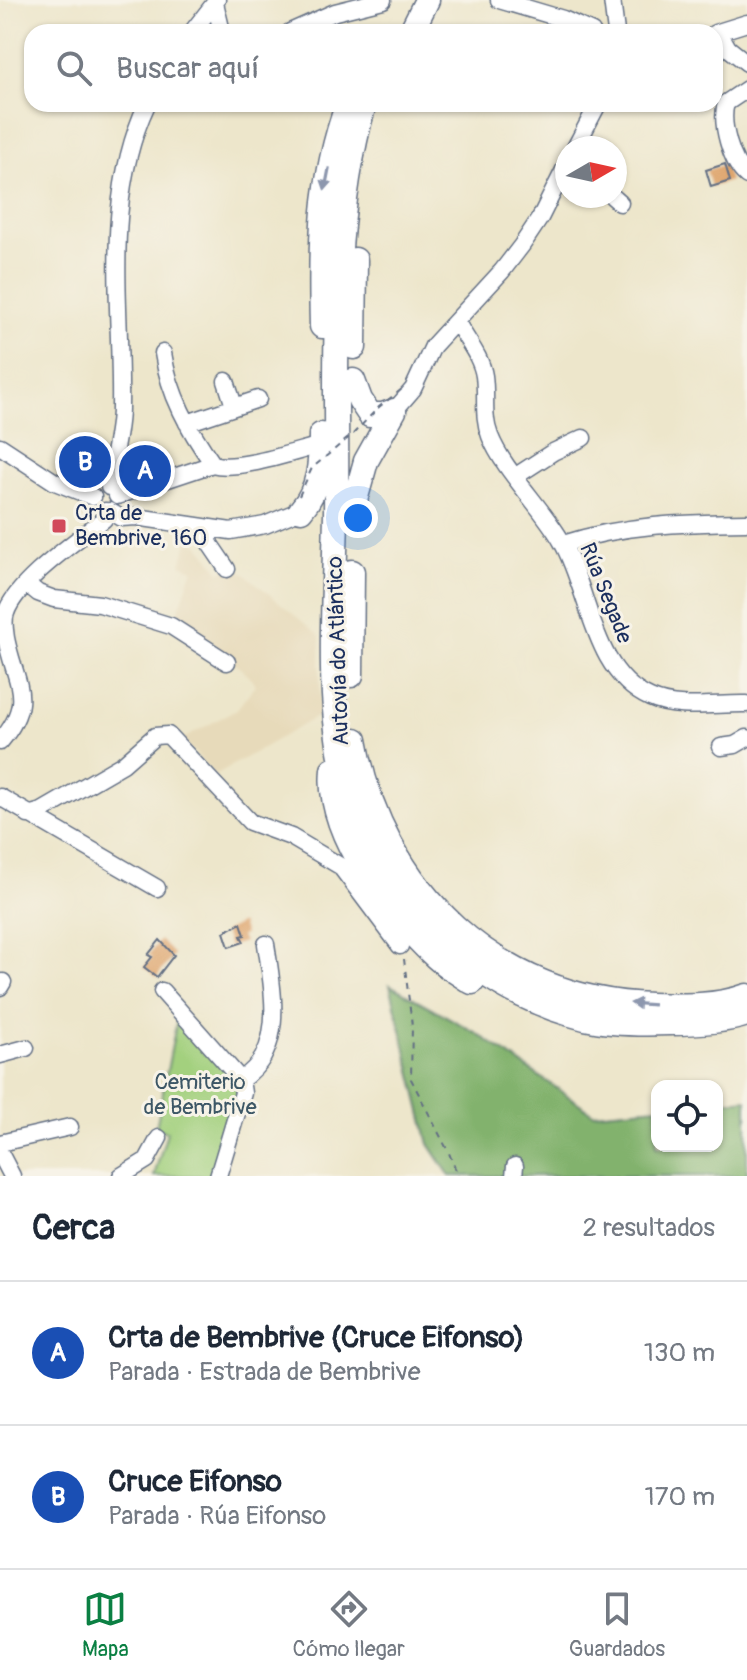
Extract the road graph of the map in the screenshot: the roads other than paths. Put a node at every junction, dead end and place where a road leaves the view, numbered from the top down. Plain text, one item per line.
1 (409, 0) edge
2 (427, 0) edge
3 (499, 0) edge
4 (612, 0) edge
5 (216, 1) edge
6 (376, 1) edge
7 (747, 23) edge
8 (198, 24) edge
9 (220, 24) edge
10 (308, 24) edge
11 (397, 24) edge
12 (415, 24) edge
13 (574, 24) edge
14 (615, 24) edge
15 (723, 31) edge
16 (723, 41) edge
17 (747, 63) edge
18 (747, 89) edge
19 (144, 112) edge
20 (155, 112) edge
21 (345, 112) edge
22 (362, 112) edge
23 (380, 112) edge
24 (594, 112) edge
25 (136, 134) junction
26 (581, 136) edge
27 (747, 176) edge
28 (555, 188) edge
29 (457, 322) junction
30 (163, 353) dead end
31 (226, 381) dead end
32 (353, 381) junction
33 (258, 399) dead end
34 (398, 400) junction
35 (234, 406) junction
36 (187, 423) junction
37 (583, 438) dead end
38 (321, 445) junction
39 (0, 446) edge
40 (213, 464) junction
41 (516, 476) junction
42 (106, 501) junction
43 (300, 503) joint
44 (352, 511) junction
45 (747, 522) edge
46 (207, 529) junction
47 (563, 544) junction
48 (227, 569) dead end
49 (27, 584) junction
50 (227, 662) dead end
51 (747, 704) edge
52 (337, 732) junction
53 (747, 738) edge
54 (0, 742) edge
55 (721, 747) dead end
56 (0, 797) edge
57 (28, 815) junction
58 (157, 888) dead end
59 (266, 944) dead end
60 (400, 946) road end
61 (162, 991) dead end
62 (747, 996) edge
63 (747, 1014) edge
64 (747, 1026) edge
65 (26, 1048) dead end
66 (0, 1055) edge
67 (241, 1080) junction
68 (70, 1127) dead end
69 (159, 1138) dead end
70 (0, 1143) edge
71 (141, 1172) edge
72 (121, 1176) edge
73 (218, 1176) edge

1 - 11 highway
2 - 12 highway
3 - 13 street
4 - 14 street
5 - 8 street
5 - 9 street
6 - 10 street
7 - 15 street
16 - 17 street
18 - 27 street
19 - 25 street
20 - 25 street
21 -> 38 highway
22 - 52 highway, Autovía do Atlántico
23 - 32 highway, Autovía do Atlántico
24 - 26 street
25 - 42 street
28 - 29 street
29 - 34 street
29 - 41 street, Rúa Segade
30 - 36 street
31 - 35 street
32 - 34 highway
32 - 44 highway, Autovía do Atlántico
33 - 35 street
34 - 44 highway
35 - 36 street
36 - 40 street
37 - 41 street
38 - 40 street
38 - 43 highway
39 - 42 street
40 - 42 street
41 - 47 street, Rúa Segade
42 - 46 street
42 - 49 street
43 - 46 street
62 -> 44 highway, Autovía do Atlántico
45 - 47 street
46 - 48 street
47 - 51 street, Rúa Segade
49 - 50 street
49 - 54 street
52 - 63 highway, Autovía do Atlántico
52 - 64 highway
53 - 55 street
56 - 57 street
57 - 58 street
57 - 60 street
59 - 67 street
61 - 67 street
65 - 66 street
67 - 73 street
68 - 70 street
69 - 71 street
71 - 72 street

